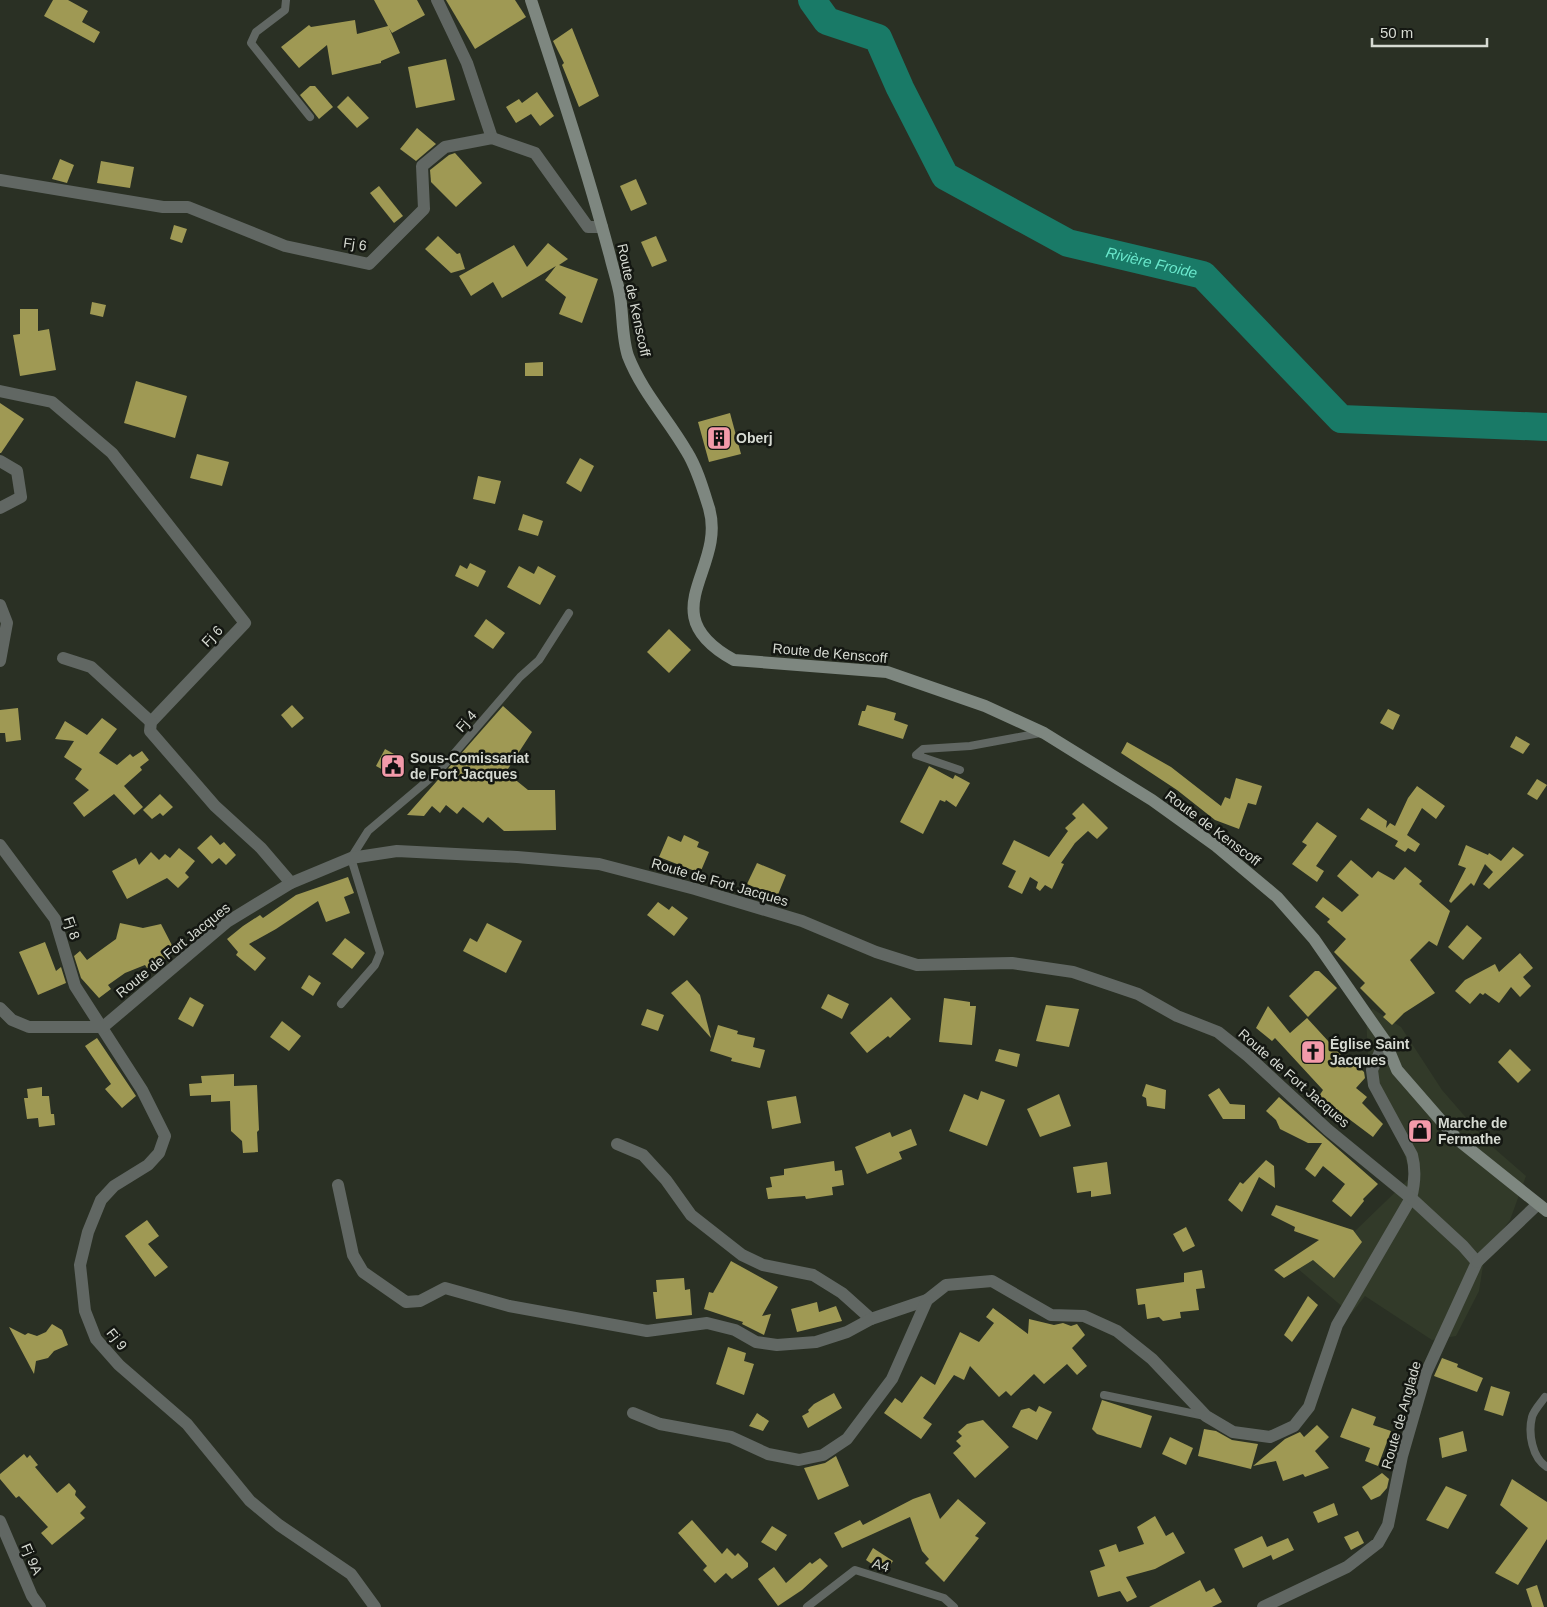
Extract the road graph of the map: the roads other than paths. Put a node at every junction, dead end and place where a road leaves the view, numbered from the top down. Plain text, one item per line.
1 (286, 0) edge
2 (437, 0) edge
3 (531, 0) edge
4 (310, 117) dead end
5 (492, 138) junction
6 (0, 180) edge
7 (602, 228) junction
8 (0, 391) edge
9 (0, 461) edge
10 (0, 508) edge
11 (0, 605) edge
12 (569, 613) dead end
13 (64, 658) dead end
14 (0, 661) edge
15 (151, 722) junction
16 (1044, 733) junction
17 (960, 770) dead end
18 (0, 845) edge
19 (351, 858) junction
20 (291, 883) junction
21 (341, 1004) dead end
22 (0, 1008) edge
23 (103, 1027) junction
24 (1385, 1041) junction
25 (617, 1144) dead end
26 (338, 1185) dead end
27 (1411, 1198) junction
28 (1543, 1207) edge
29 (1478, 1262) junction
30 (927, 1300) junction
31 (871, 1319) junction
32 (1104, 1396) dead end
33 (1545, 1397) dead end
34 (633, 1413) dead end
35 (1206, 1416) junction
36 (1547, 1467) edge
37 (0, 1521) edge
38 (40, 1607) edge
39 (375, 1607) edge
40 (807, 1607) edge
41 (954, 1607) edge
42 (1263, 1607) edge

1 - 4 lane
2 - 5 street
3 - 7 main road, Route de Kenscoff
5 - 6 street, Fj 6
5 - 7 street, Fj 6
7 - 16 main road, Route de Kenscoff
8 - 15 street, Fj 6
9 - 10 street
11 - 14 street
12 - 19 lane, Fj 4
13 - 15 street
15 - 20 street
16 - 17 lane
16 - 24 main road, Route de Kenscoff
18 - 23 street, Fj 8
19 - 20 street, Route de Fort Jacques
19 - 21 lane
19 - 27 street, Route de Fort Jacques
20 - 23 street, Route de Fort Jacques
22 - 23 street
23 - 39 street, Fj 9
24 - 27 street
24 - 28 main road, Route de Kenscoff
25 - 31 street
26 - 31 street
27 - 29 street
27 - 35 street
28 - 29 street
29 - 42 street, Route de Anglade
30 - 31 street
30 - 34 street
30 - 35 street
32 - 35 lane
33 - 36 lane
37 - 38 street, Fj 9A
40 - 41 lane, A4

